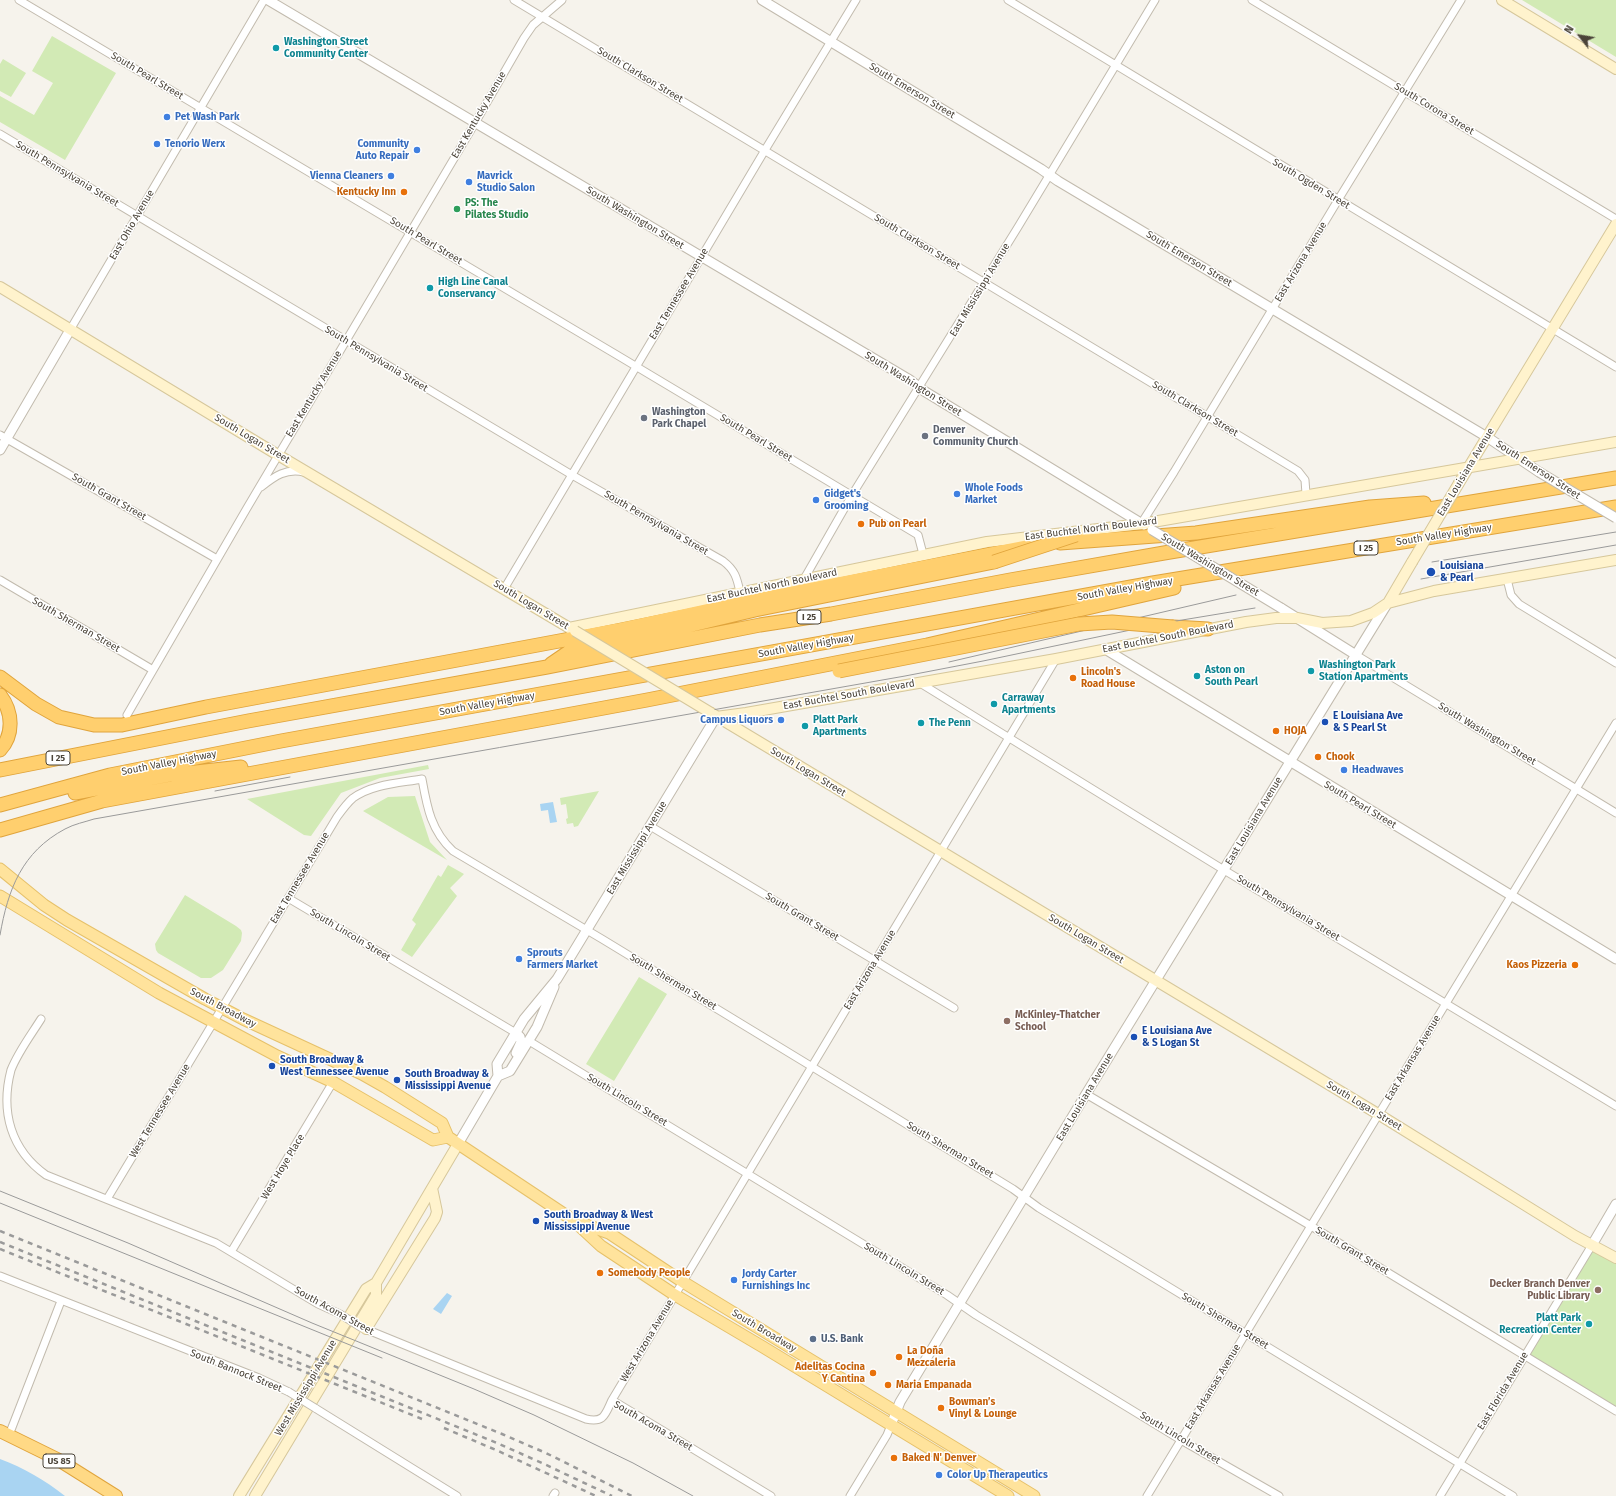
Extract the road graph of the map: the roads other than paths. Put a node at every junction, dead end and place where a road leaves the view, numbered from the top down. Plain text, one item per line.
1 (19, 0) edge
2 (264, 0) edge
3 (268, 0) edge
4 (514, 0) edge
5 (562, 0) edge
6 (762, 0) edge
7 (856, 0) edge
8 (1008, 0) edge
9 (1155, 0) edge
10 (1252, 0) edge
11 (1461, 0) edge
12 (1502, 0) edge
13 (542, 17) junction
14 (831, 42) junction
15 (1115, 65) junction
16 (1616, 69) edge
17 (1405, 91) junction
18 (200, 108) junction
19 (475, 123) junction
20 (0, 134) edge
21 (765, 150) junction
22 (1048, 175) junction
23 (1338, 200) junction
24 (137, 216) junction
25 (1616, 219) edge
26 (1616, 224) edge
27 (410, 232) junction
28 (701, 257) junction
29 (984, 282) junction
30 (0, 287) edge
31 (1272, 309) junction
32 (1553, 329) junction
33 (70, 330) junction
34 (346, 340) junction
35 (636, 366) junction
36 (1616, 367) edge
37 (919, 388) junction
38 (1208, 417) junction
39 (3, 437) edge
40 (1487, 437) junction
41 (1616, 442) edge
42 (0, 450) edge
43 (278, 455) junction
44 (1521, 459) junction
45 (1468, 468) junction
46 (311, 474) junction
47 (572, 475) junction
48 (1616, 478) edge
49 (257, 491) junction
50 (1306, 494) junction
51 (852, 495) junction
52 (1504, 496) junction
53 (1616, 507) edge
54 (1616, 518) edge
55 (1141, 524) junction
56 (1094, 530) junction
57 (923, 554) junction
58 (217, 559) junction
59 (1616, 560) edge
60 (1283, 562) junction
61 (1507, 578) junction
62 (804, 579) junction
63 (0, 580) edge
64 (504, 589) junction
65 (740, 592) junction
66 (1388, 603) junction
67 (1297, 618) junction
68 (1208, 629) junction
69 (572, 630) junction
70 (1105, 649) junction
71 (1356, 655) junction
72 (1056, 658) junction
73 (1616, 663) edge
74 (547, 667) junction
75 (153, 670) junction
76 (0, 677) edge
77 (920, 683) junction
78 (0, 695) edge
79 (647, 700) junction
80 (127, 715) dead end
81 (713, 715) junction
82 (1616, 723) edge
83 (1008, 738) junction
84 (2, 748) edge
85 (365, 753) junction
86 (1290, 762) junction
87 (0, 770) edge
88 (422, 780) joint
89 (1576, 789) junction
90 (0, 805) edge
91 (1616, 813) edge
92 (650, 826) junction
93 (0, 830) edge
94 (941, 851) junction
95 (0, 869) edge
96 (1224, 870) junction
97 (0, 896) edge
98 (1511, 896) junction
99 (288, 898) junction
100 (0, 902) edge
101 (12, 904) junction
102 (587, 930) junction
103 (1616, 959) edge
104 (875, 961) junction
105 (558, 979) junction
106 (1155, 981) junction
107 (1446, 1003) junction
108 (222, 1008) junction
109 (954, 1008) dead end
110 (41, 1019) dead end
111 (213, 1022) junction
112 (516, 1033) junction
113 (529, 1041) junction
114 (812, 1066) junction
115 (510, 1071) junction
116 (498, 1076) junction
117 (333, 1082) junction
118 (1086, 1094) junction
119 (1616, 1106) edge
120 (1378, 1114) junction
121 (448, 1137) junction
122 (458, 1144) junction
123 (748, 1174) junction
124 (432, 1188) junction
125 (1024, 1197) junction
126 (107, 1199) junction
127 (1616, 1204) edge
128 (573, 1220) junction
129 (1311, 1226) junction
130 (1592, 1244) junction
131 (232, 1252) junction
132 (1616, 1258) edge
133 (0, 1276) edge
134 (683, 1282) junction
135 (376, 1283) junction
136 (675, 1295) junction
137 (61, 1301) junction
138 (960, 1304) junction
139 (364, 1329) junction
140 (1246, 1333) junction
141 (1525, 1355) junction
142 (612, 1400) junction
143 (1616, 1411) edge
144 (893, 1418) junction
145 (4, 1433) edge
146 (277, 1435) junction
147 (1181, 1440) junction
148 (1459, 1464) junction
149 (116, 1496) edge
150 (240, 1496) edge
151 (248, 1496) edge
152 (255, 1496) edge
153 (457, 1496) edge
154 (771, 1496) edge
155 (850, 1496) edge
156 (1008, 1496) edge
157 (1034, 1496) edge
158 (1147, 1496) edge
159 (1279, 1496) edge
160 (1440, 1496) edge
161 (1513, 1496) edge

1 - 18 street, South Pearl Street
2 - 18 street, East Ohio Avenue
3 - 19 street, South Washington Street
4 - 13 street, South Clarkson Street
5 - 13 street, East Kentucky Avenue
6 - 14 street, South Emerson Street
7 - 14 street, East Tennessee Avenue
8 - 15 street, South Ogden Street
9 - 15 street, East Mississippi Avenue
10 - 17 street, South Corona Street
11 - 17 street, East Arizona Avenue
12 - 16 main road
13 - 19 street, East Kentucky Avenue
13 - 21 street, South Clarkson Street
14 - 21 street, East Tennessee Avenue
14 - 22 street, South Emerson Street
15 - 22 street, East Mississippi Avenue
15 - 23 street, South Ogden Street
17 - 23 street, East Arizona Avenue
17 - 25 street, South Corona Street
18 - 24 street, East Ohio Avenue
18 - 27 street, South Pearl Street
19 - 27 street, East Kentucky Avenue
19 - 28 street, South Washington Street
20 - 24 street, South Pennsylvania Street
21 - 28 street, East Tennessee Avenue
21 - 29 street, South Clarkson Street
22 - 29 street, East Mississippi Avenue
22 - 31 street, South Emerson Street
23 - 31 street, East Arizona Avenue
23 - 32 street, South Ogden Street
24 - 33 street, East Ohio Avenue
24 - 34 street, South Pennsylvania Street
26 - 32 main road, East Louisiana Avenue
27 - 34 street, East Kentucky Avenue
27 - 35 street, South Pearl Street
28 - 35 street, East Tennessee Avenue
28 - 37 street, South Washington Street
29 - 37 street, East Mississippi Avenue
29 - 38 street, South Clarkson Street
30 - 33 main road, South Logan Street
31 - 38 street, East Arizona Avenue
31 - 40 street, South Emerson Street
32 - 36 street, South Ogden Street
32 - 40 main road, East Louisiana Avenue
33 - 39 street, East Ohio Avenue
33 - 43 main road, South Logan Street
34 - 43 street, East Kentucky Avenue
34 - 47 street, South Pennsylvania Street
35 - 47 street, East Tennessee Avenue
35 - 51 street, South Pearl Street
37 - 51 street, East Mississippi Avenue
37 - 55 street, South Washington Street
38 - 50 street, South Clarkson Street
38 - 55 street, East Arizona Avenue
39 - 42 street, East Ohio Avenue
39 - 58 street, South Grant Street
40 - 44 street, South Emerson Street
40 - 45 main road, East Louisiana Avenue
41 - 44 main road, East Buchtel North Boulevard
43 - 46 main road, South Logan Street
43 - 49 street, East Kentucky Avenue
44 - 45 main road, East Buchtel North Boulevard
44 - 54 street, South Emerson Street, bridge
45 - 50 main road, East Buchtel North Boulevard
45 - 66 main road, East Louisiana Avenue, bridge
46 - 49 street
46 - 64 main road, South Logan Street
47 - 64 street, East Tennessee Avenue
47 - 65 street, South Pennsylvania Street
48 - 52 highway, I 25
49 - 58 street, East Kentucky Avenue
50 - 55 main road, East Buchtel North Boulevard
51 - 57 street, South Pearl Street
51 - 62 street, East Mississippi Avenue
52 - 74 highway, I 25
52 - 76 highway
53 - 60 highway, South Valley Highway / I 25
55 - 56 main road, East Buchtel North Boulevard
55 - 67 street, South Washington Street, bridge
56 - 57 main road, East Buchtel North Boulevard
56 - 74 highway, bridge
57 - 62 main road, East Buchtel North Boulevard
58 - 75 street, East Kentucky Avenue
59 - 61 main road, East Buchtel South Boulevard
60 - 79 highway
60 - 90 highway, South Valley Highway / I 25
61 - 66 main road, East Buchtel South Boulevard
61 - 73 street
62 - 65 main road, East Buchtel North Boulevard
63 - 75 street, South Sherman Street
64 - 69 main road, South Logan Street
65 - 69 main road, East Buchtel North Boulevard
66 - 67 main road, East Buchtel South Boulevard
66 - 71 street, East Louisiana Avenue
67 - 68 main road, East Buchtel South Boulevard
67 - 71 street, South Washington Street
68 - 70 main road, East Buchtel South Boulevard
68 - 79 highway, bridge
69 - 81 main road, South Logan Street, bridge
70 - 72 main road, East Buchtel South Boulevard
70 - 86 street, South Pearl Street
71 - 86 street, East Louisiana Avenue
71 - 89 street, South Washington Street
72 - 77 main road, East Buchtel South Boulevard
72 - 83 street, East Arizona Avenue
74 - 87 highway, I 25
75 - 80 street, East Kentucky Avenue
77 - 81 main road, East Buchtel South Boulevard
77 - 83 street, South Pennsylvania Street
78 - 84 highway
79 - 85 highway
81 - 92 street, East Mississippi Avenue
81 - 94 main road, South Logan Street
82 - 89 street, East Arkansas Avenue
83 - 94 street, East Arizona Avenue
83 - 96 street, South Pennsylvania Street
85 - 90 highway
85 - 93 highway
86 - 96 street, East Louisiana Avenue
86 - 98 street, South Pearl Street
88 - 99 street, East Tennessee Avenue
88 - 102 street, South Sherman Street
89 - 91 street, South Washington Street
89 - 98 street, East Arkansas Avenue
92 - 102 street, East Mississippi Avenue
92 - 104 street, South Grant Street
94 - 104 street, East Arizona Avenue
94 - 106 main road, South Logan Street
95 - 108 main road, South Broadway
96 - 106 street, East Louisiana Avenue
96 - 107 street, South Pennsylvania Street
97 - 101 main road, South Broadway
98 - 103 street, South Pearl Street
98 - 107 street, East Arkansas Avenue
99 - 108 street, East Tennessee Avenue
99 - 112 street, South Lincoln Street
100 - 101 main road
101 - 111 main road, South Broadway
102 - 105 street, East Mississippi Avenue
102 - 114 street, South Sherman Street
104 - 109 street, South Grant Street
104 - 114 street, East Arizona Avenue
105 - 112 street, East Mississippi Avenue
105 - 113 street, East Mississippi Avenue
106 - 118 street, East Louisiana Avenue
106 - 120 main road, South Logan Street
107 - 119 street, South Pennsylvania Street
107 - 120 street, East Arkansas Avenue
108 - 111 street, East Tennessee Avenue
108 - 121 main road, South Broadway
110 - 126 street, South Acoma Street
111 - 117 main road, South Broadway
111 - 126 street, West Tennessee Avenue
112 - 115 street
112 - 116 street, East Mississippi Avenue
113 - 115 street, East Mississippi Avenue
113 - 123 street, South Lincoln Street
114 - 123 street, East Arizona Avenue
114 - 125 street, South Sherman Street
115 - 116 street
116 - 122 street, East Mississippi Avenue
117 - 121 main road, South Broadway
117 - 131 street, West Hoye Place
118 - 125 street, East Louisiana Avenue
118 - 129 street, South Grant Street
120 - 129 street, East Arkansas Avenue
120 - 130 main road, South Logan Street
121 - 122 main road, South Broadway
122 - 124 main road, West Mississippi Avenue
122 - 128 main road, South Broadway
123 - 134 street, East Arizona Avenue
123 - 138 street, South Lincoln Street
124 - 135 main road, West Mississippi Avenue
124 - 139 main road
125 - 138 street, East Louisiana Avenue
125 - 140 street, South Sherman Street
126 - 131 street, South Acoma Street
127 - 130 street, East Florida Avenue
128 - 134 main road, South Broadway
128 - 136 main road, South Broadway
129 - 140 street, East Arkansas Avenue
129 - 141 street, South Grant Street
130 - 132 main road, South Logan Street
130 - 141 street, East Florida Avenue
131 - 139 street, South Acoma Street, bridge
133 - 137 street, South Bannock Street
134 - 136 street, West Arizona Avenue
134 - 144 main road, South Broadway
135 - 146 main road, West Mississippi Avenue
135 - 152 main road, West Mississippi Avenue
136 - 142 street, West Arizona Avenue
136 - 144 main road, South Broadway
137 - 145 street
137 - 153 street, South Bannock Street, bridge
138 - 144 street, East Louisiana Avenue
138 - 147 street, South Lincoln Street
139 - 142 street, South Acoma Street
140 - 147 street, East Arkansas Avenue
140 - 148 street, South Sherman Street
141 - 143 street, South Grant Street
141 - 148 street, East Florida Avenue
142 - 154 street, South Acoma Street
144 - 155 street
144 - 156 main road, South Broadway
144 - 157 main road, South Broadway
145 - 149 highway, US 85
146 - 150 main road, West Mississippi Avenue
146 - 151 main road
147 - 158 street, East Arkansas Avenue
147 - 159 street, South Lincoln Street
148 - 160 street, East Florida Avenue
148 - 161 street, South Sherman Street

